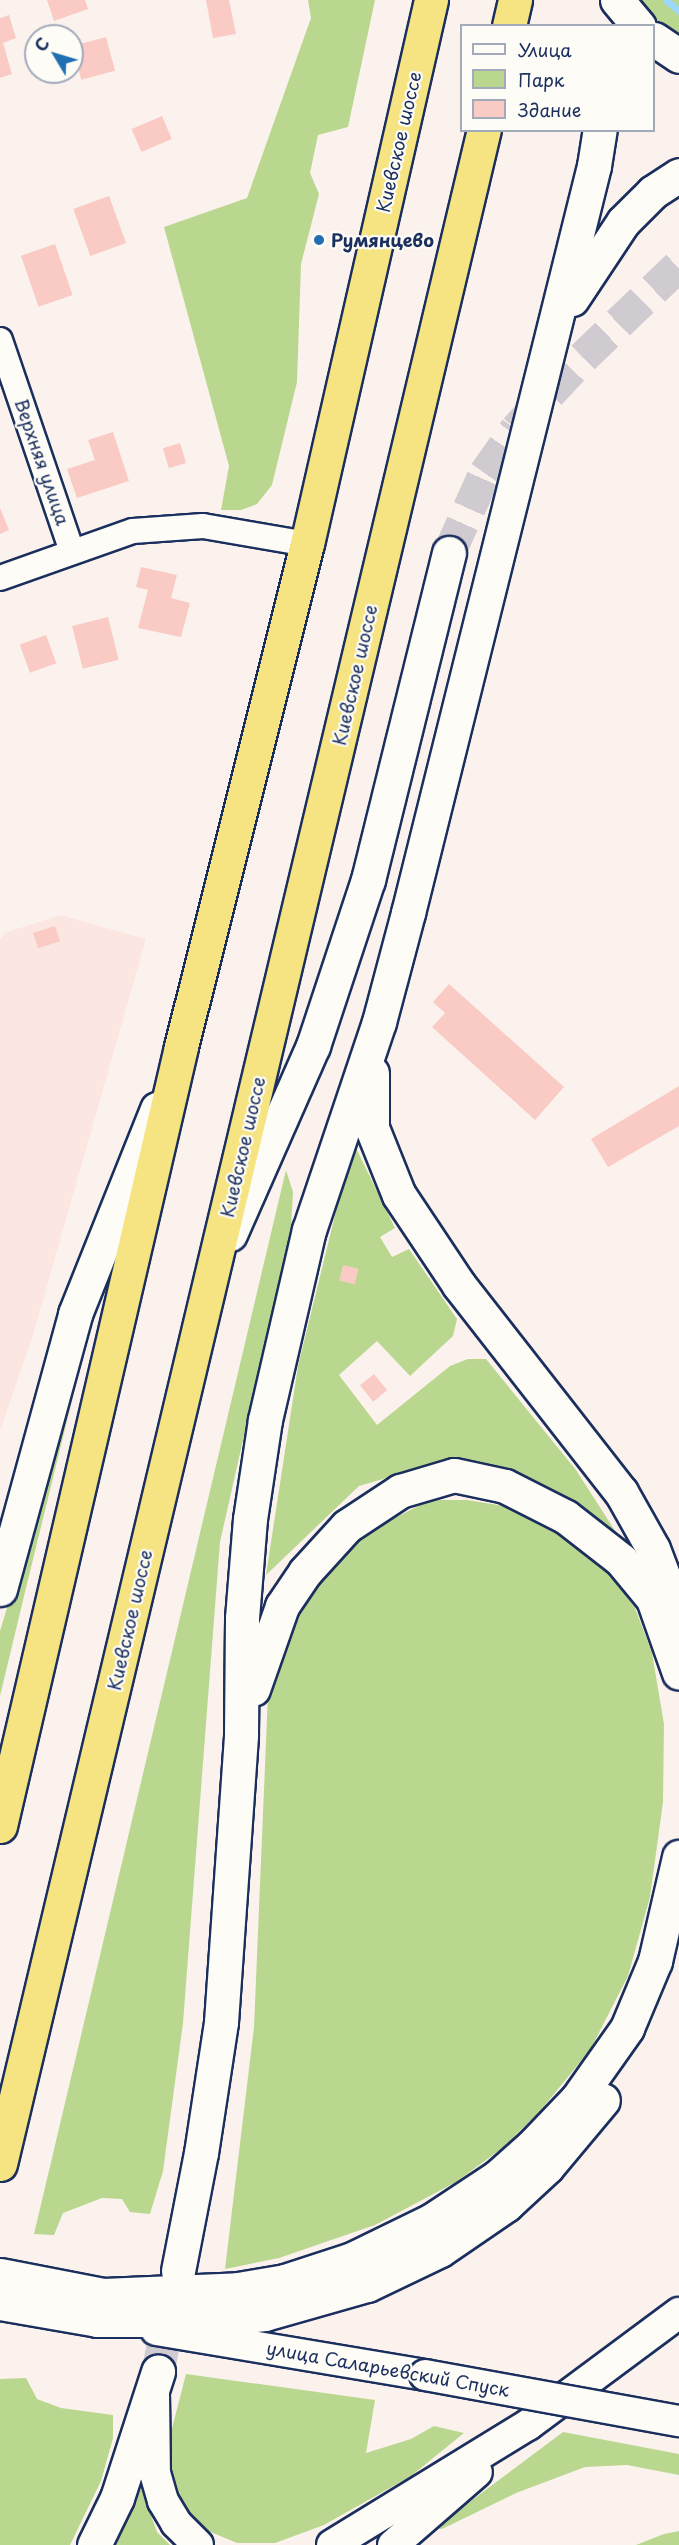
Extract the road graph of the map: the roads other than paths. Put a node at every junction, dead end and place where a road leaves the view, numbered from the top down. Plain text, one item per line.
1 (431, 0) edge
2 (515, 0) edge
3 (603, 0) edge
4 (617, 0) edge
5 (509, 24) edge
6 (605, 24) edge
7 (637, 24) edge
8 (655, 40) edge
9 (679, 56) edge
10 (484, 132) edge
11 (600, 132) edge
12 (679, 175) edge
13 (0, 340) edge
14 (551, 340) junction
15 (308, 544) junction
16 (72, 550) junction
17 (449, 554) tunnel mouth
18 (0, 578) edge
19 (379, 1022) junction
20 (181, 1047) junction
21 (213, 1272) junction
22 (7, 1552) edge
23 (0, 1588) edge
24 (679, 1617) edge
25 (679, 1673) edge
26 (241, 1735) junction
27 (0, 1826) edge
28 (679, 1857) edge
29 (679, 1950) edge
30 (0, 2164) edge
31 (178, 2271) tunnel mouth
32 (0, 2274) edge
33 (0, 2303) edge
34 (100, 2307) junction
35 (679, 2313) edge
36 (156, 2380) joint
37 (679, 2421) edge
38 (528, 2425) junction
39 (94, 2545) edge
40 (198, 2545) edge
41 (332, 2545) edge
42 (393, 2545) edge

1 - 15 highway, Киевское шоссе
2 - 5 highway
3 - 6 main road
4 - 7 main road
8 - 9 main road
10 - 21 highway, Киевское шоссе
11 - 14 main road
12 - 14 main road
13 - 16 street, Верхняя улица
14 - 19 main road
15 - 16 street
15 - 20 highway, Киевское шоссе
16 - 18 street
17 - 21 main road
19 - 24 main road
19 - 26 main road
20 - 22 main road
20 - 27 highway, Киевское шоссе
21 - 30 highway, Киевское шоссе
22 - 23 main road
25 - 26 main road
26 - 31 main road
28 - 34 main road
29 - 34 main road
32 - 34 main road
33 - 34 main road
34 - 37 street, улица Саларьевский Спуск, bridge
35 - 38 street
36 - 39 main road
36 - 40 street
38 - 41 street
38 - 42 street

